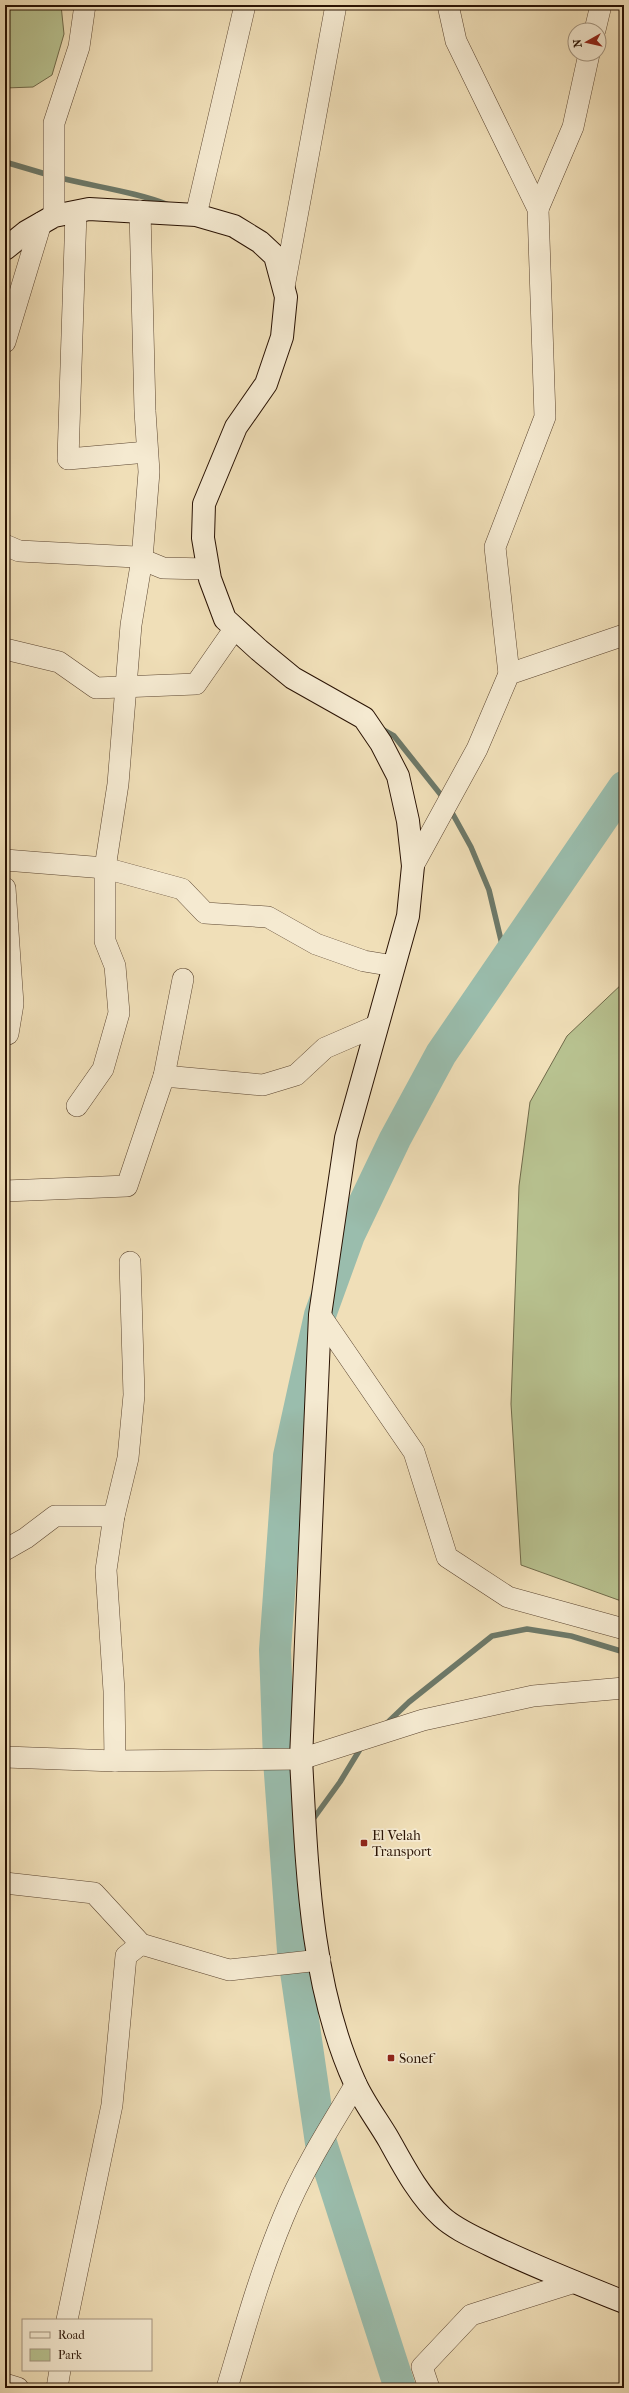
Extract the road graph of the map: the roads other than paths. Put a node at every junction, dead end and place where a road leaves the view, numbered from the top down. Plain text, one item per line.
1 (85, 5) edge
2 (245, 5) edge
3 (336, 5) edge
4 (448, 5) edge
5 (600, 5) edge
6 (597, 22) edge
7 (587, 62) edge
8 (538, 209) junction
9 (140, 211) junction
10 (76, 212) junction
11 (196, 215) junction
12 (48, 219) junction
13 (5, 249) edge
14 (284, 287) junction
15 (5, 342) edge
16 (147, 452) junction
17 (5, 545) edge
18 (142, 559) junction
19 (208, 569) junction
20 (235, 628) junction
21 (624, 635) edge
22 (5, 649) edge
23 (509, 674) junction
24 (125, 686) junction
25 (5, 860) edge
26 (413, 866) junction
27 (105, 868) junction
28 (5, 888) edge
29 (394, 966) junction
30 (183, 979) dead end
31 (376, 1026) junction
32 (5, 1034) edge
33 (164, 1076) junction
34 (77, 1106) dead end
35 (5, 1191) edge
36 (130, 1262) dead end
37 (320, 1315) junction
38 (114, 1516) junction
39 (5, 1550) edge
40 (624, 1629) edge
41 (624, 1688) edge
42 (5, 1757) edge
43 (301, 1760) junction
44 (115, 1761) junction
45 (5, 1882) edge
46 (141, 1944) junction
47 (320, 1960) junction
48 (356, 2084) junction
49 (575, 2282) junction
50 (624, 2302) edge
51 (68, 2319) edge
52 (60, 2371) edge
53 (5, 2384) edge
54 (18, 2388) edge
55 (57, 2388) edge
56 (227, 2388) edge
57 (429, 2388) edge

1 - 12 street
2 - 11 street
3 - 14 street
4 - 8 street
5 - 6 street
7 - 8 street
8 - 23 street
9 - 10 main road
9 - 11 main road
9 - 16 street
10 - 12 main road
10 - 16 street
11 - 14 main road
12 - 13 main road
12 - 15 street
14 - 19 main road
16 - 18 street
17 - 18 street
18 - 19 street
18 - 24 street
19 - 20 main road
20 - 24 street
20 - 26 main road
21 - 23 street
22 - 24 street
23 - 26 street
24 - 27 street
25 - 27 street
26 - 29 main road
27 - 29 street
27 - 34 street
28 - 32 street
29 - 31 main road
30 - 33 street
31 - 33 street
31 - 37 main road
33 - 35 street
36 - 38 street
37 - 40 street
37 - 43 main road
38 - 39 street
38 - 44 street
41 - 43 street
42 - 44 street
43 - 44 street
43 - 47 main road
45 - 46 street
46 - 47 street
46 - 51 street
47 - 48 main road
48 - 49 main road
48 - 56 street
49 - 50 main road
49 - 57 street
52 - 55 street
53 - 54 street

